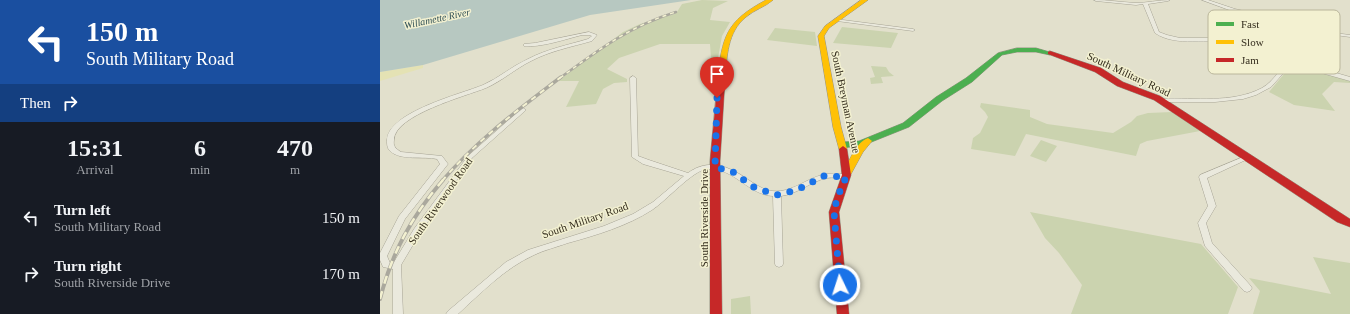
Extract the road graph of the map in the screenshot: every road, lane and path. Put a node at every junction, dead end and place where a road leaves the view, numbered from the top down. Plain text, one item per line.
1 (770, 0) edge
2 (865, 0) edge
3 (1096, 0) edge
4 (1168, 0) edge
5 (1204, 0) edge
6 (1145, 3) junction
7 (1234, 10) edge
8 (837, 20) junction
9 (913, 30) dead end
10 (1340, 35) edge
11 (1350, 36) edge
12 (1208, 39) edge
13 (526, 44) dead end
14 (1280, 74) edge
15 (1335, 74) edge
16 (1350, 74) edge
17 (1339, 75) junction
18 (633, 78) dead end
19 (1350, 79) edge
20 (1162, 101) junction
21 (523, 110) dead end
22 (869, 140) junction
23 (842, 145) junction
24 (1248, 158) junction
25 (715, 167) junction
26 (690, 176) junction
27 (846, 177) junction
28 (777, 195) junction
29 (1350, 223) edge
30 (779, 264) dead end
31 (397, 265) junction
32 (1247, 288) dead end
33 (398, 314) edge
34 (451, 314) edge
35 (716, 314) edge
36 (843, 314) edge

1 - 25 street, South Riverside Drive
2 - 8 street, South Breyman Avenue
3 - 6 street
4 - 6 street
5 - 7 street
6 - 12 street
8 - 9 street
8 - 23 street, South Breyman Avenue
10 - 11 street
13 - 31 street, South Riverwood Road
14 - 20 street
15 - 17 street
16 - 17 street
17 - 19 street
18 - 26 street
20 - 22 street, South Military Road
20 - 24 street, South Military Road
21 - 31 street, South Riverwood Road
22 - 23 street, South Military Road
22 - 27 street
23 - 27 street, South Breyman Avenue
24 - 29 street, South Military Road
24 - 32 street
25 - 26 street, South Military Road
25 - 28 street, South Military Road
25 - 35 street, South Riverside Drive
26 - 34 street, South Military Road
27 - 28 street
27 - 36 street, South Breyman Avenue
28 - 30 street
31 - 33 street

